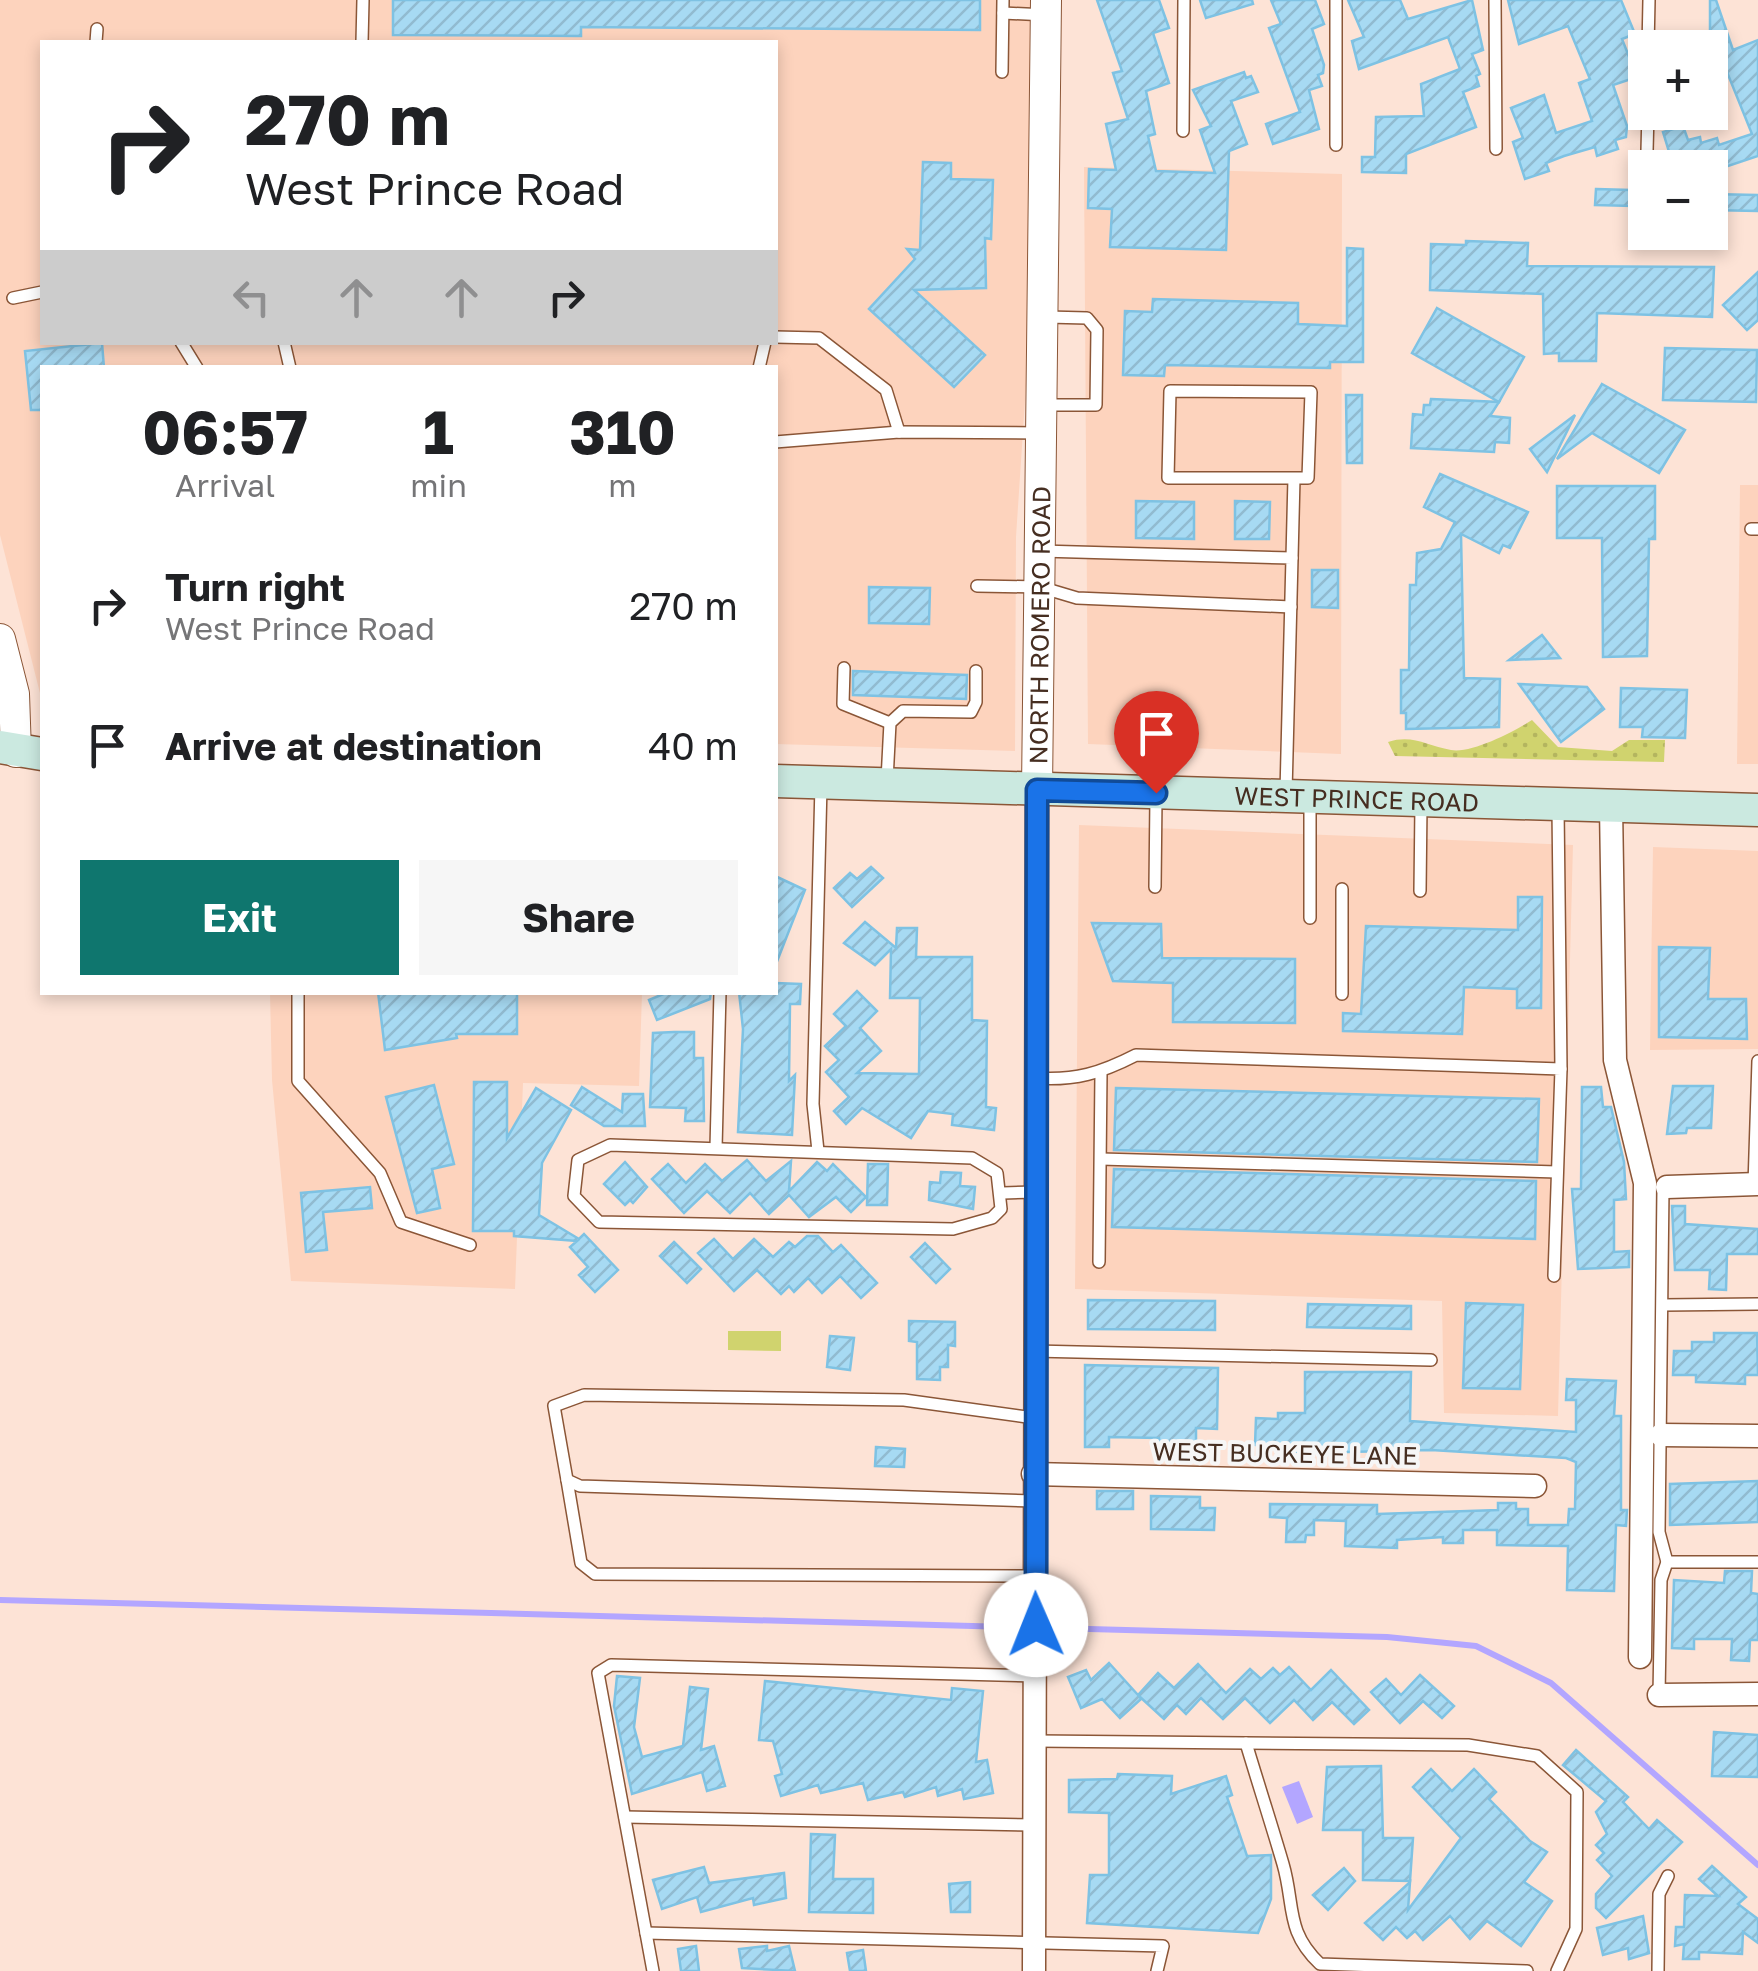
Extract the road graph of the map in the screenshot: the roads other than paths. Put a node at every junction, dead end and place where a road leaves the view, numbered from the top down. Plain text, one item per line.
1 (364, 0) edge
2 (1184, 0) edge
3 (1336, 0) edge
4 (1495, 0) edge
5 (1649, 0) edge
6 (1003, 6) edge
7 (1046, 7) edge
8 (1648, 30) edge
9 (362, 40) edge
10 (1002, 72) dead end
11 (1183, 130) dead end
12 (1336, 145) dead end
13 (1496, 149) dead end
14 (40, 292) edge
15 (13, 298) dead end
16 (1042, 318) junction
17 (778, 338) edge
18 (1042, 419) junction
19 (899, 432) junction
20 (778, 442) edge
21 (1294, 478) junction
22 (1040, 551) junction
23 (1292, 558) junction
24 (977, 586) dead end
25 (1040, 588) junction
26 (1291, 607) junction
27 (0, 639) edge
28 (844, 668) dead end
29 (976, 670) dead end
30 (890, 723) junction
31 (14, 752) edge
32 (778, 781) edge
33 (821, 782) junction
34 (887, 785) junction
35 (1037, 790) junction
36 (1156, 793) junction
37 (1298, 797) junction
38 (1421, 800) junction
39 (1558, 804) junction
40 (1611, 806) junction
41 (1758, 810) edge
42 (1155, 887) dead end
43 (1342, 889) dead end
44 (1420, 891) dead end
45 (1310, 918) dead end
46 (1342, 994) dead end
47 (298, 995) edge
48 (720, 995) edge
49 (1758, 1060) edge
50 (1561, 1069) junction
51 (1101, 1073) junction
52 (1035, 1078) junction
53 (716, 1148) junction
54 (818, 1151) junction
55 (1101, 1159) junction
56 (1558, 1172) junction
57 (1756, 1184) edge
58 (1666, 1187) joint
59 (1035, 1192) junction
60 (1002, 1193) junction
61 (470, 1245) dead end
62 (1099, 1262) dead end
63 (1554, 1276) dead end
64 (1758, 1304) edge
65 (1663, 1305) junction
66 (1034, 1351) junction
67 (1431, 1360) dead end
68 (1034, 1418) junction
69 (1661, 1435) junction
70 (1758, 1436) edge
71 (1033, 1474) junction
72 (567, 1480) junction
73 (1535, 1486) dead end
74 (1034, 1502) junction
75 (1667, 1562) junction
76 (1758, 1562) edge
77 (1035, 1583) junction
78 (1640, 1656) dead end
79 (1029, 1670) junction
80 (1758, 1694) edge
81 (1659, 1695) joint
82 (1036, 1741) junction
83 (1246, 1743) junction
84 (625, 1817) junction
85 (1035, 1825) junction
86 (1668, 1876) dead end
87 (646, 1933) junction
88 (1034, 1942) junction
89 (1319, 1967) edge
90 (653, 1971) edge
91 (1034, 1971) edge
92 (1157, 1971) edge
93 (1527, 1971) edge
94 (1557, 1971) edge
95 (1658, 1971) edge

1 - 9 lane
2 - 11 lane
3 - 12 lane
4 - 13 lane
5 - 8 lane
6 - 7 lane
6 - 10 lane
7 - 16 street, NORTH ROMERO ROAD
14 - 15 lane
16 - 18 street, NORTH ROMERO ROAD
16 - 18 lane
17 - 19 lane
18 - 19 lane
18 - 22 street, NORTH ROMERO ROAD
19 - 20 lane
21 - 21 lane
21 - 23 lane
22 - 23 lane
22 - 25 street, NORTH ROMERO ROAD
23 - 26 lane
24 - 25 lane
25 - 26 lane
25 - 35 street, NORTH ROMERO ROAD
26 - 37 lane
27 - 31 street
28 - 30 lane
29 - 30 lane
30 - 34 lane
32 - 33 main road, WEST PRINCE ROAD
33 - 34 main road, WEST PRINCE ROAD
33 - 54 lane
34 - 35 main road, WEST PRINCE ROAD
35 - 36 main road, WEST PRINCE ROAD
35 - 52 street, NORTH ROMERO ROAD
36 - 37 main road, WEST PRINCE ROAD
36 - 42 lane
37 - 38 main road, WEST PRINCE ROAD
37 - 45 lane
38 - 39 main road, WEST PRINCE ROAD
38 - 44 lane
39 - 40 main road, WEST PRINCE ROAD
39 - 50 lane
40 - 41 main road, WEST PRINCE ROAD
40 - 78 street
43 - 46 lane
47 - 61 lane
48 - 53 lane
49 - 57 lane
50 - 51 lane
50 - 56 lane
51 - 52 lane
51 - 55 lane
52 - 59 street, NORTH ROMERO ROAD
53 - 54 lane
53 - 60 lane
54 - 60 lane
55 - 56 lane
55 - 62 lane
56 - 63 lane
57 - 58 street
58 - 65 lane
59 - 60 lane
59 - 66 street, NORTH ROMERO ROAD
64 - 65 lane
65 - 69 lane
66 - 67 lane
66 - 68 street, NORTH ROMERO ROAD
68 - 71 street, NORTH ROMERO ROAD
68 - 72 lane
69 - 70 street
69 - 75 lane
71 - 73 street, WEST BUCKEYE LANE
71 - 74 street, NORTH ROMERO ROAD
72 - 74 lane
72 - 77 lane
74 - 77 street, NORTH ROMERO ROAD
75 - 76 lane
75 - 81 lane
77 - 79 street, NORTH ROMERO ROAD
79 - 82 street, NORTH ROMERO ROAD
79 - 84 lane
80 - 81 street
82 - 83 lane
82 - 85 street, NORTH ROMERO ROAD
83 - 89 lane
83 - 94 lane
84 - 85 lane
84 - 87 lane
85 - 88 street, NORTH ROMERO ROAD
86 - 95 lane
87 - 88 lane
87 - 90 lane
88 - 91 street, NORTH ROMERO ROAD
88 - 92 lane
89 - 93 lane

